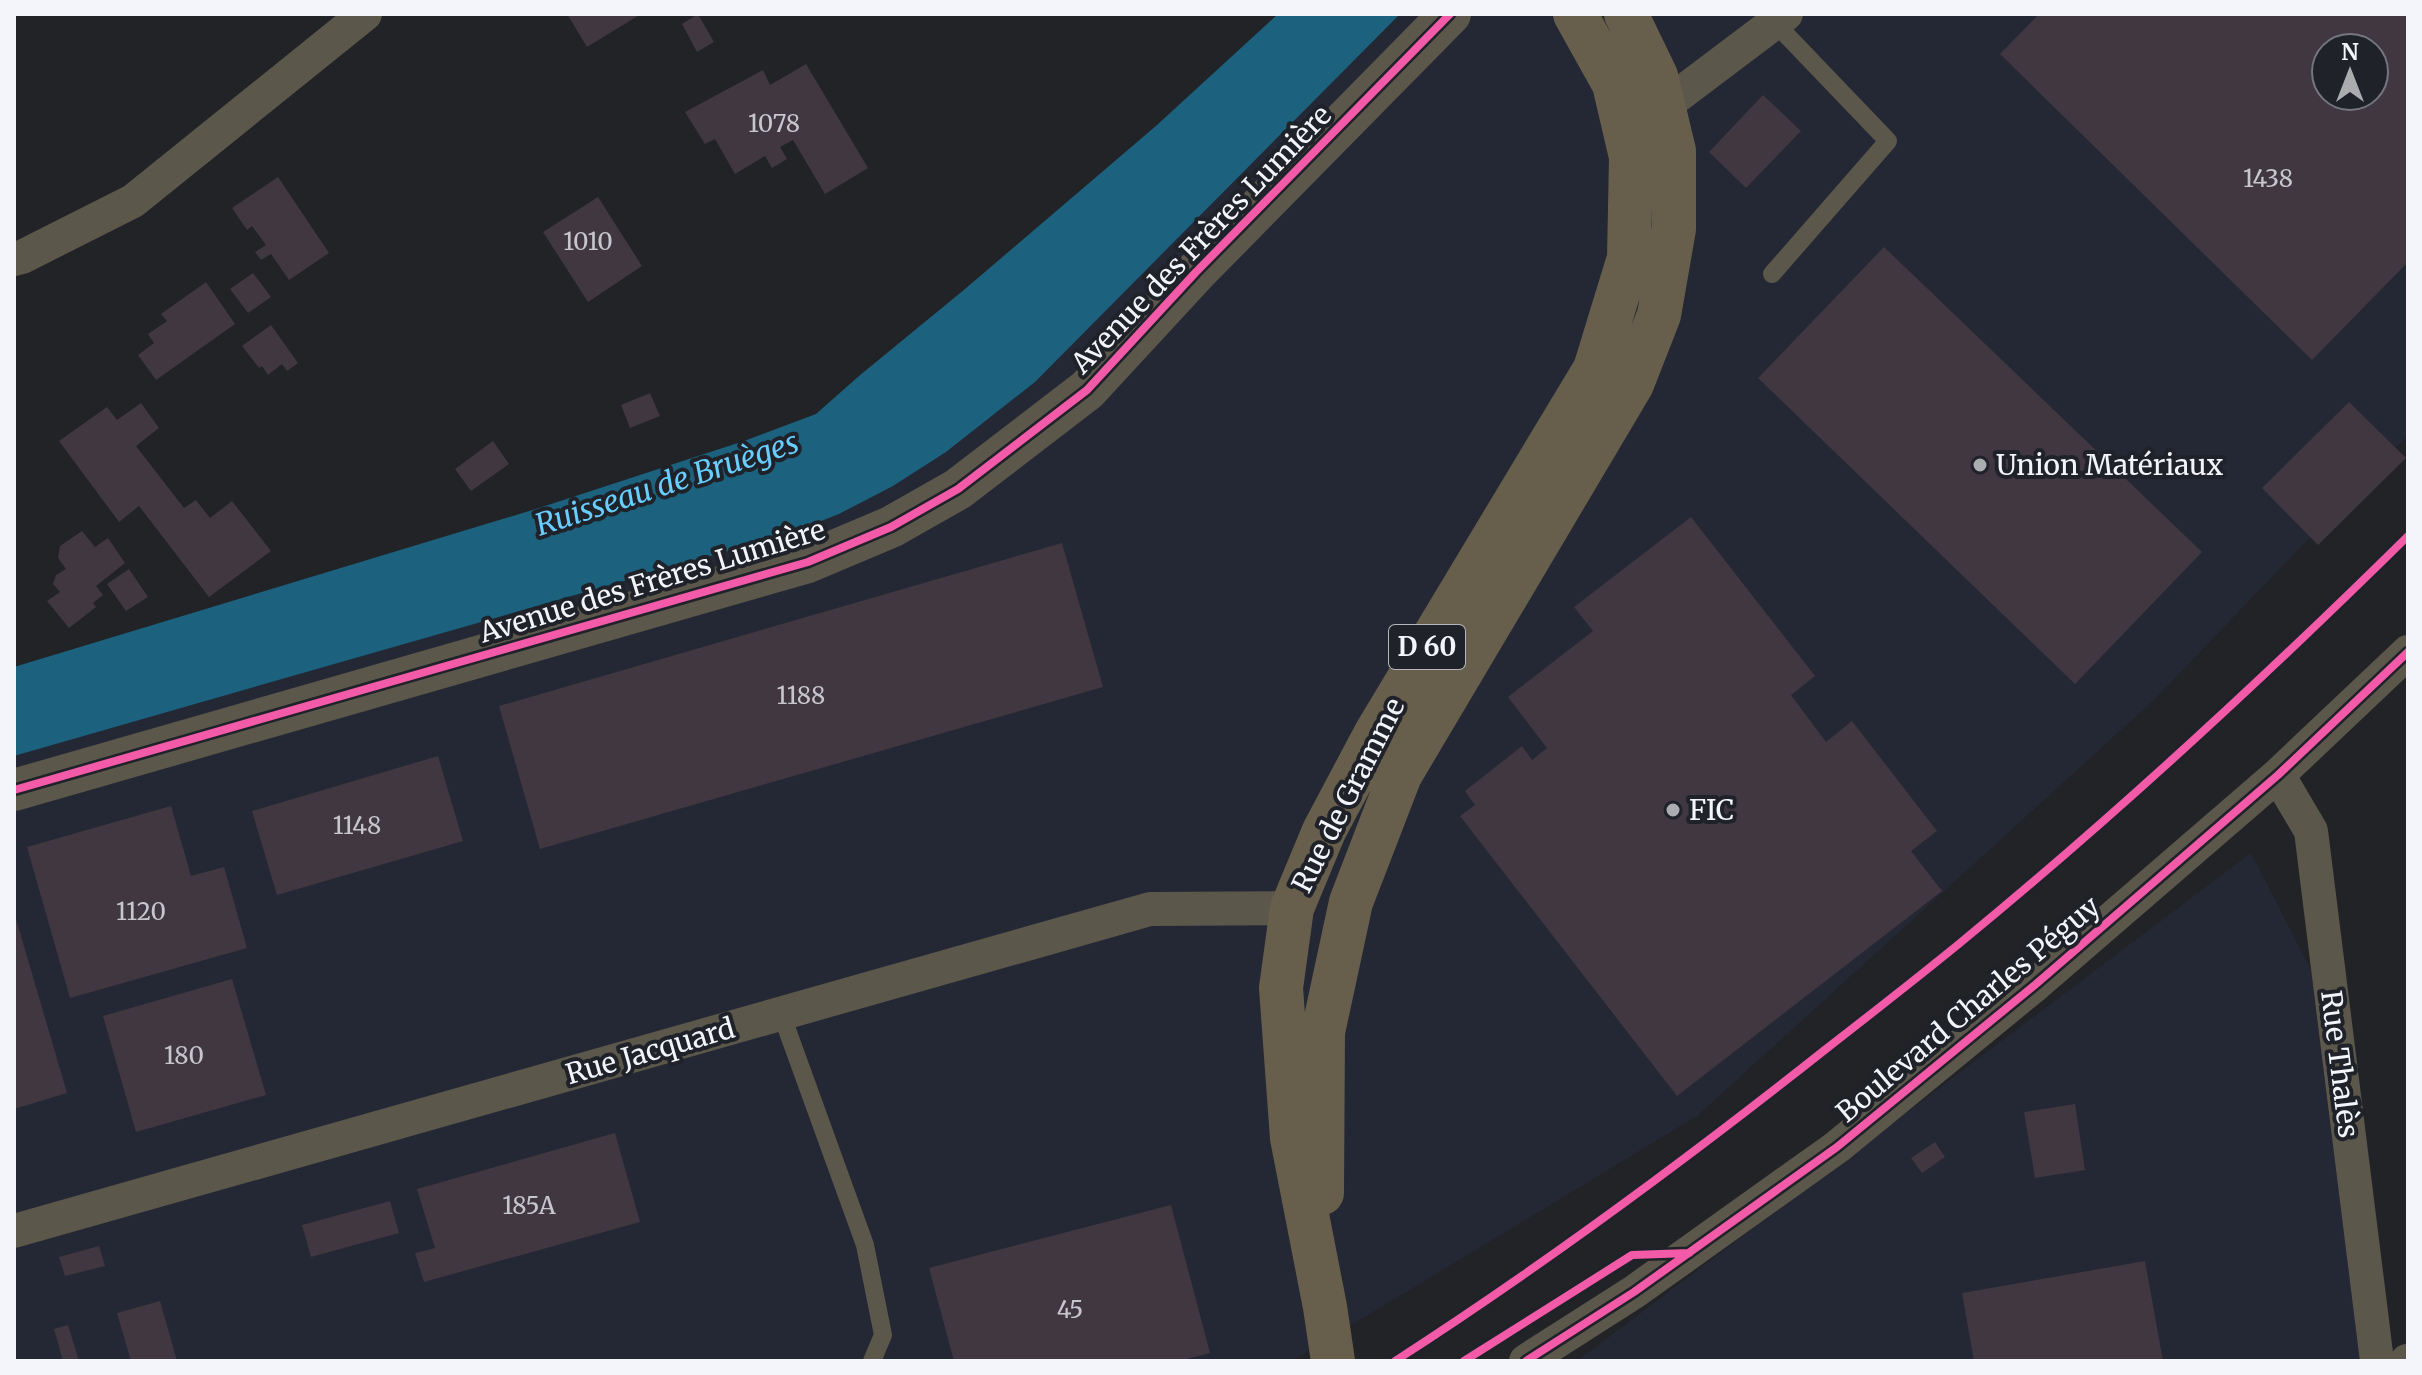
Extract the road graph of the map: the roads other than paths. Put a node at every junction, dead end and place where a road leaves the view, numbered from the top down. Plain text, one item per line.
1 (365, 14) edge
2 (1450, 14) edge
3 (1575, 14) edge
4 (1626, 14) edge
5 (1780, 18) edge
6 (328, 26) edge
7 (1664, 106) junction
8 (14, 259) edge
9 (1772, 274) dead end
10 (2408, 652) edge
11 (2278, 775) junction
12 (14, 790) edge
13 (1292, 908) junction
14 (781, 1013) junction
15 (14, 1231) edge
16 (1325, 1307) junction
17 (872, 1361) edge
18 (1333, 1361) edge
19 (1526, 1361) edge
20 (2377, 1361) edge

1 - 6 street
2 - 12 street, Avenue des Frères Lumière
3 - 13 main road, Rue de Gramme / D 60
4 - 7 main road, Rue de Gramme / D 60
5 - 7 street
5 - 9 lane
6 - 8 street
7 - 16 main road, Rue de Gramme / D 60
10 - 11 street, Boulevard Charles Péguy
11 - 19 street, Boulevard Charles Péguy
11 - 20 street, Rue Thalès
13 - 14 street, Rue Jacquard
13 - 16 main road, Rue de Gramme / D 60
14 - 15 street, Rue Jacquard
14 - 17 lane
16 - 18 main road, Rue de Gramme / D 60

